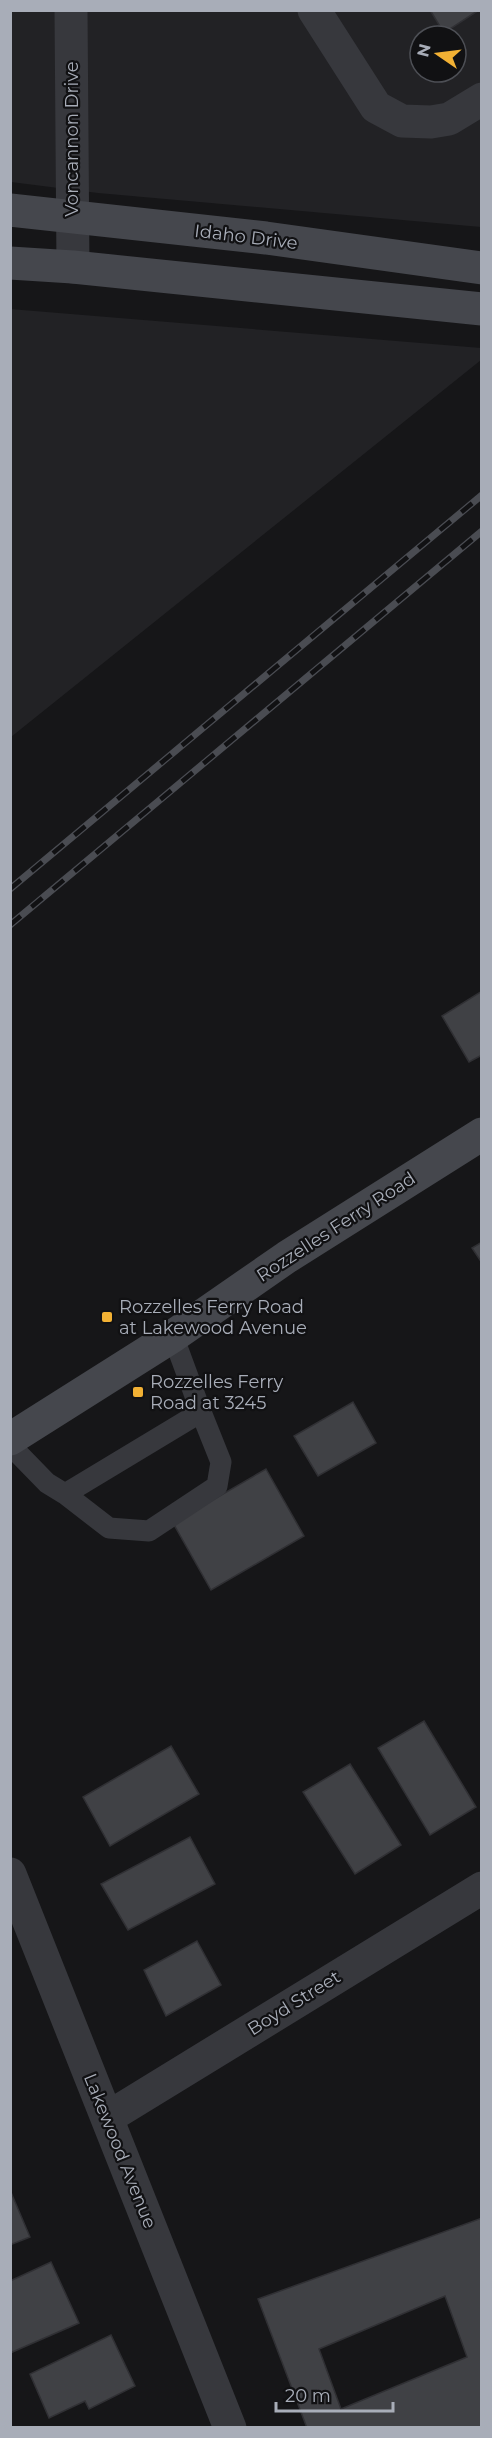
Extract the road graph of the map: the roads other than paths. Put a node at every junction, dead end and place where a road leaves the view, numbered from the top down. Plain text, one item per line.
1 (71, 10) edge
2 (314, 10) edge
3 (482, 99) edge
4 (10, 210) edge
5 (72, 216) junction
6 (10, 263) edge
7 (73, 267) junction
8 (482, 268) edge
9 (482, 309) edge
10 (482, 1134) edge
11 (173, 1336) junction
12 (201, 1412) junction
13 (10, 1439) edge
14 (10, 1445) edge
15 (65, 1494) junction
16 (10, 1874) edge
17 (482, 1887) edge
18 (107, 2118) junction
19 (222, 2425) edge

1 - 5 street, Voncannon Drive
2 - 3 street
4 - 5 street, Idaho Drive
5 - 7 street, Voncannon Drive
5 - 8 street, Idaho Drive
6 - 7 street
7 - 9 street
10 - 11 street, Rozzelles Ferry Road
11 - 12 lane
11 - 13 street, Rozzelles Ferry Road
12 - 15 lane
12 - 15 lane
14 - 15 lane
16 - 18 street, Lakewood Avenue
17 - 18 street, Boyd Street
18 - 19 street, Lakewood Avenue

